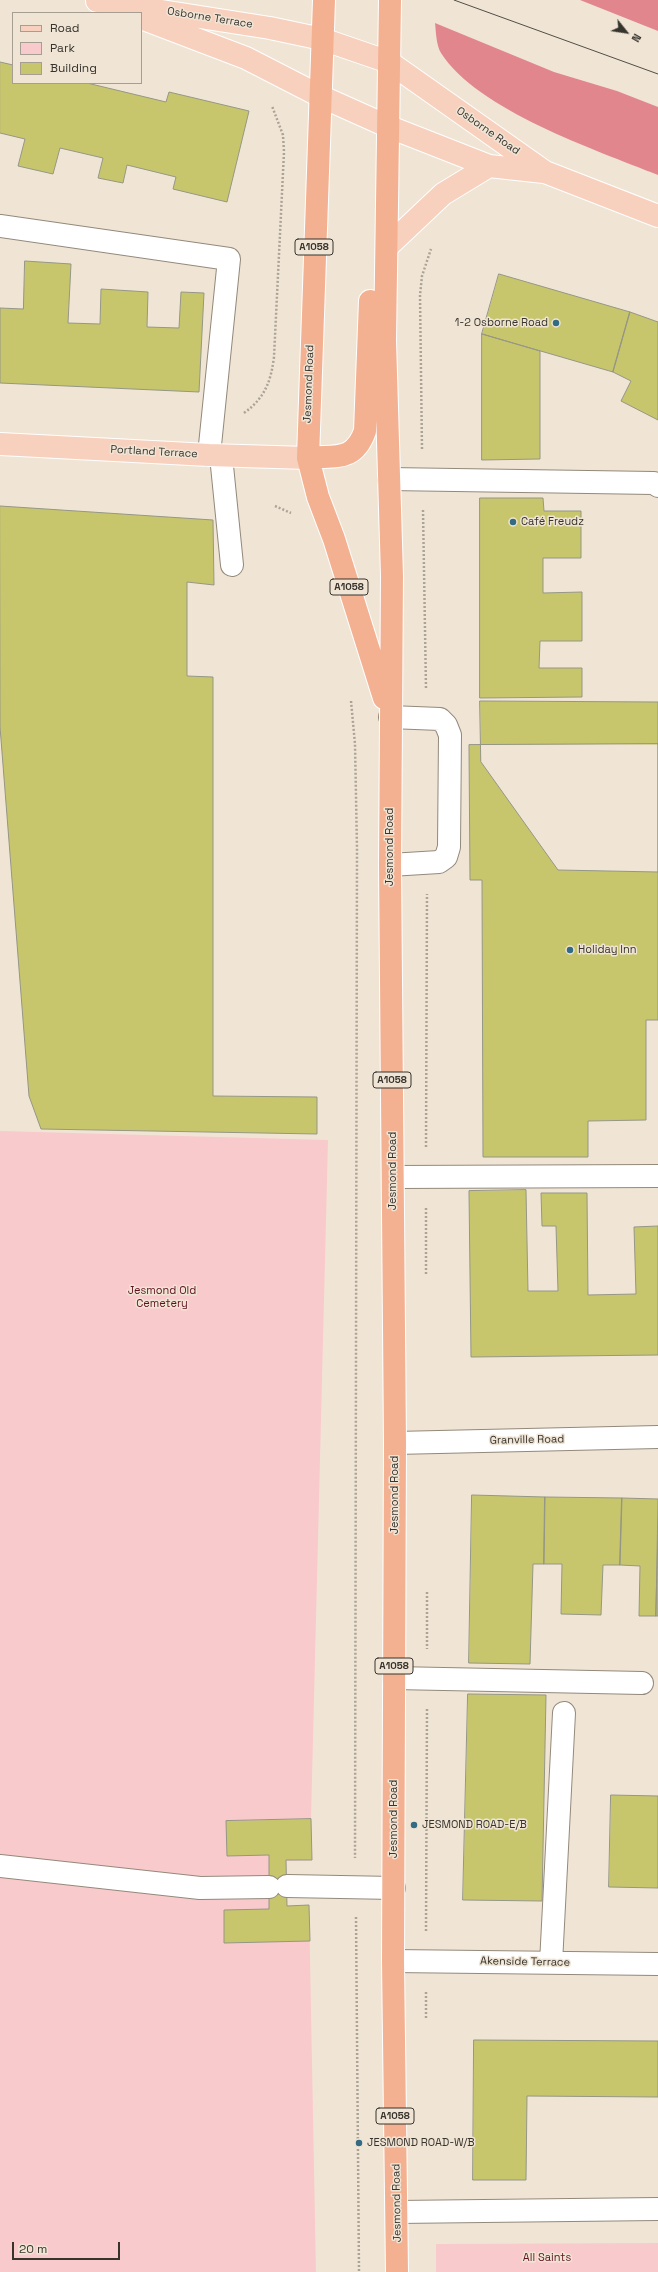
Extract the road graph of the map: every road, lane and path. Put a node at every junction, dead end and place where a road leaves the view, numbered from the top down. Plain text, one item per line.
1 (101, 0) edge
2 (324, 0) edge
3 (390, 0) edge
4 (126, 12) edge
5 (142, 18) edge
6 (322, 38) junction
7 (389, 62) junction
8 (320, 96) junction
9 (270, 103) dead end
10 (387, 126) junction
11 (489, 166) junction
12 (546, 172) junction
13 (658, 216) edge
14 (0, 226) edge
15 (434, 244) dead end
16 (386, 251) junction
17 (244, 413) dead end
18 (0, 444) edge
19 (215, 456) junction
20 (308, 458) junction
21 (389, 479) junction
22 (422, 480) junction
23 (658, 486) edge
24 (275, 506) dead end
25 (296, 518) dead end
26 (232, 565) dead end
27 (351, 698) dead end
28 (390, 717) junction
29 (426, 718) junction
30 (427, 863) junction
31 (390, 864) junction
32 (658, 1176) edge
33 (393, 1177) junction
34 (426, 1177) junction
35 (426, 1278) dead end
36 (658, 1437) edge
37 (395, 1443) junction
38 (427, 1584) dead end
39 (394, 1678) junction
40 (427, 1679) junction
41 (642, 1683) dead end
42 (564, 1713) dead end
43 (0, 1866) edge
44 (355, 1888) junction
45 (394, 1888) junction
46 (393, 1961) junction
47 (426, 1961) junction
48 (551, 1963) junction
49 (658, 1964) edge
50 (426, 2024) dead end
51 (658, 2209) edge
52 (397, 2212) junction
53 (359, 2272) edge
54 (397, 2272) edge

1 - 4 main road, Osborne Terrace
1 - 6 main road, Osborne Terrace
2 - 6 highway, A1058
3 - 7 highway, A1058
5 - 8 main road, Osborne Terrace
6 - 7 main road, Osborne Road
6 - 8 highway, Jesmond Road / A1058
7 - 10 highway, Jesmond Road / A1058
7 - 12 main road, Osborne Road
8 - 10 main road, Osborne Terrace
8 - 20 highway, Jesmond Road / A1058
9 - 17 path
10 - 11 main road, Osborne Terrace
10 - 16 highway, Jesmond Road / A1058
11 - 12 main road, Osborne Terrace
11 - 16 main road
12 - 13 main road, Osborne Road
14 - 19 street
15 - 22 path
16 - 20 highway, A1058
16 - 21 highway, Jesmond Road / A1058
18 - 19 main road, Portland Terrace
19 - 20 main road, Portland Terrace
19 - 26 street
20 - 28 highway, Jesmond Road / A1058
21 - 22 street
21 - 28 highway, Jesmond Road / A1058
22 - 23 street
22 - 29 path
24 - 25 path
27 - 44 path
28 - 29 street
28 - 31 highway, Jesmond Road / A1058
29 - 30 street
30 - 31 street
30 - 34 path
31 - 33 highway, Jesmond Road / A1058
32 - 34 street
33 - 34 street
33 - 37 highway, Jesmond Road / A1058
34 - 35 path
36 - 37 street, Granville Road
37 - 39 highway, Jesmond Road / A1058
38 - 40 path
39 - 40 street
39 - 45 highway, Jesmond Road / A1058
40 - 41 street
40 - 47 path
42 - 48 street
43 - 44 street
44 - 45 street
44 - 53 path
45 - 46 highway, Jesmond Road / A1058
46 - 47 street, Akenside Terrace
46 - 52 highway, Jesmond Road / A1058
47 - 48 street, Akenside Terrace
47 - 50 path
48 - 49 street, Akenside Terrace
51 - 52 street
52 - 54 highway, Jesmond Road / A1058

